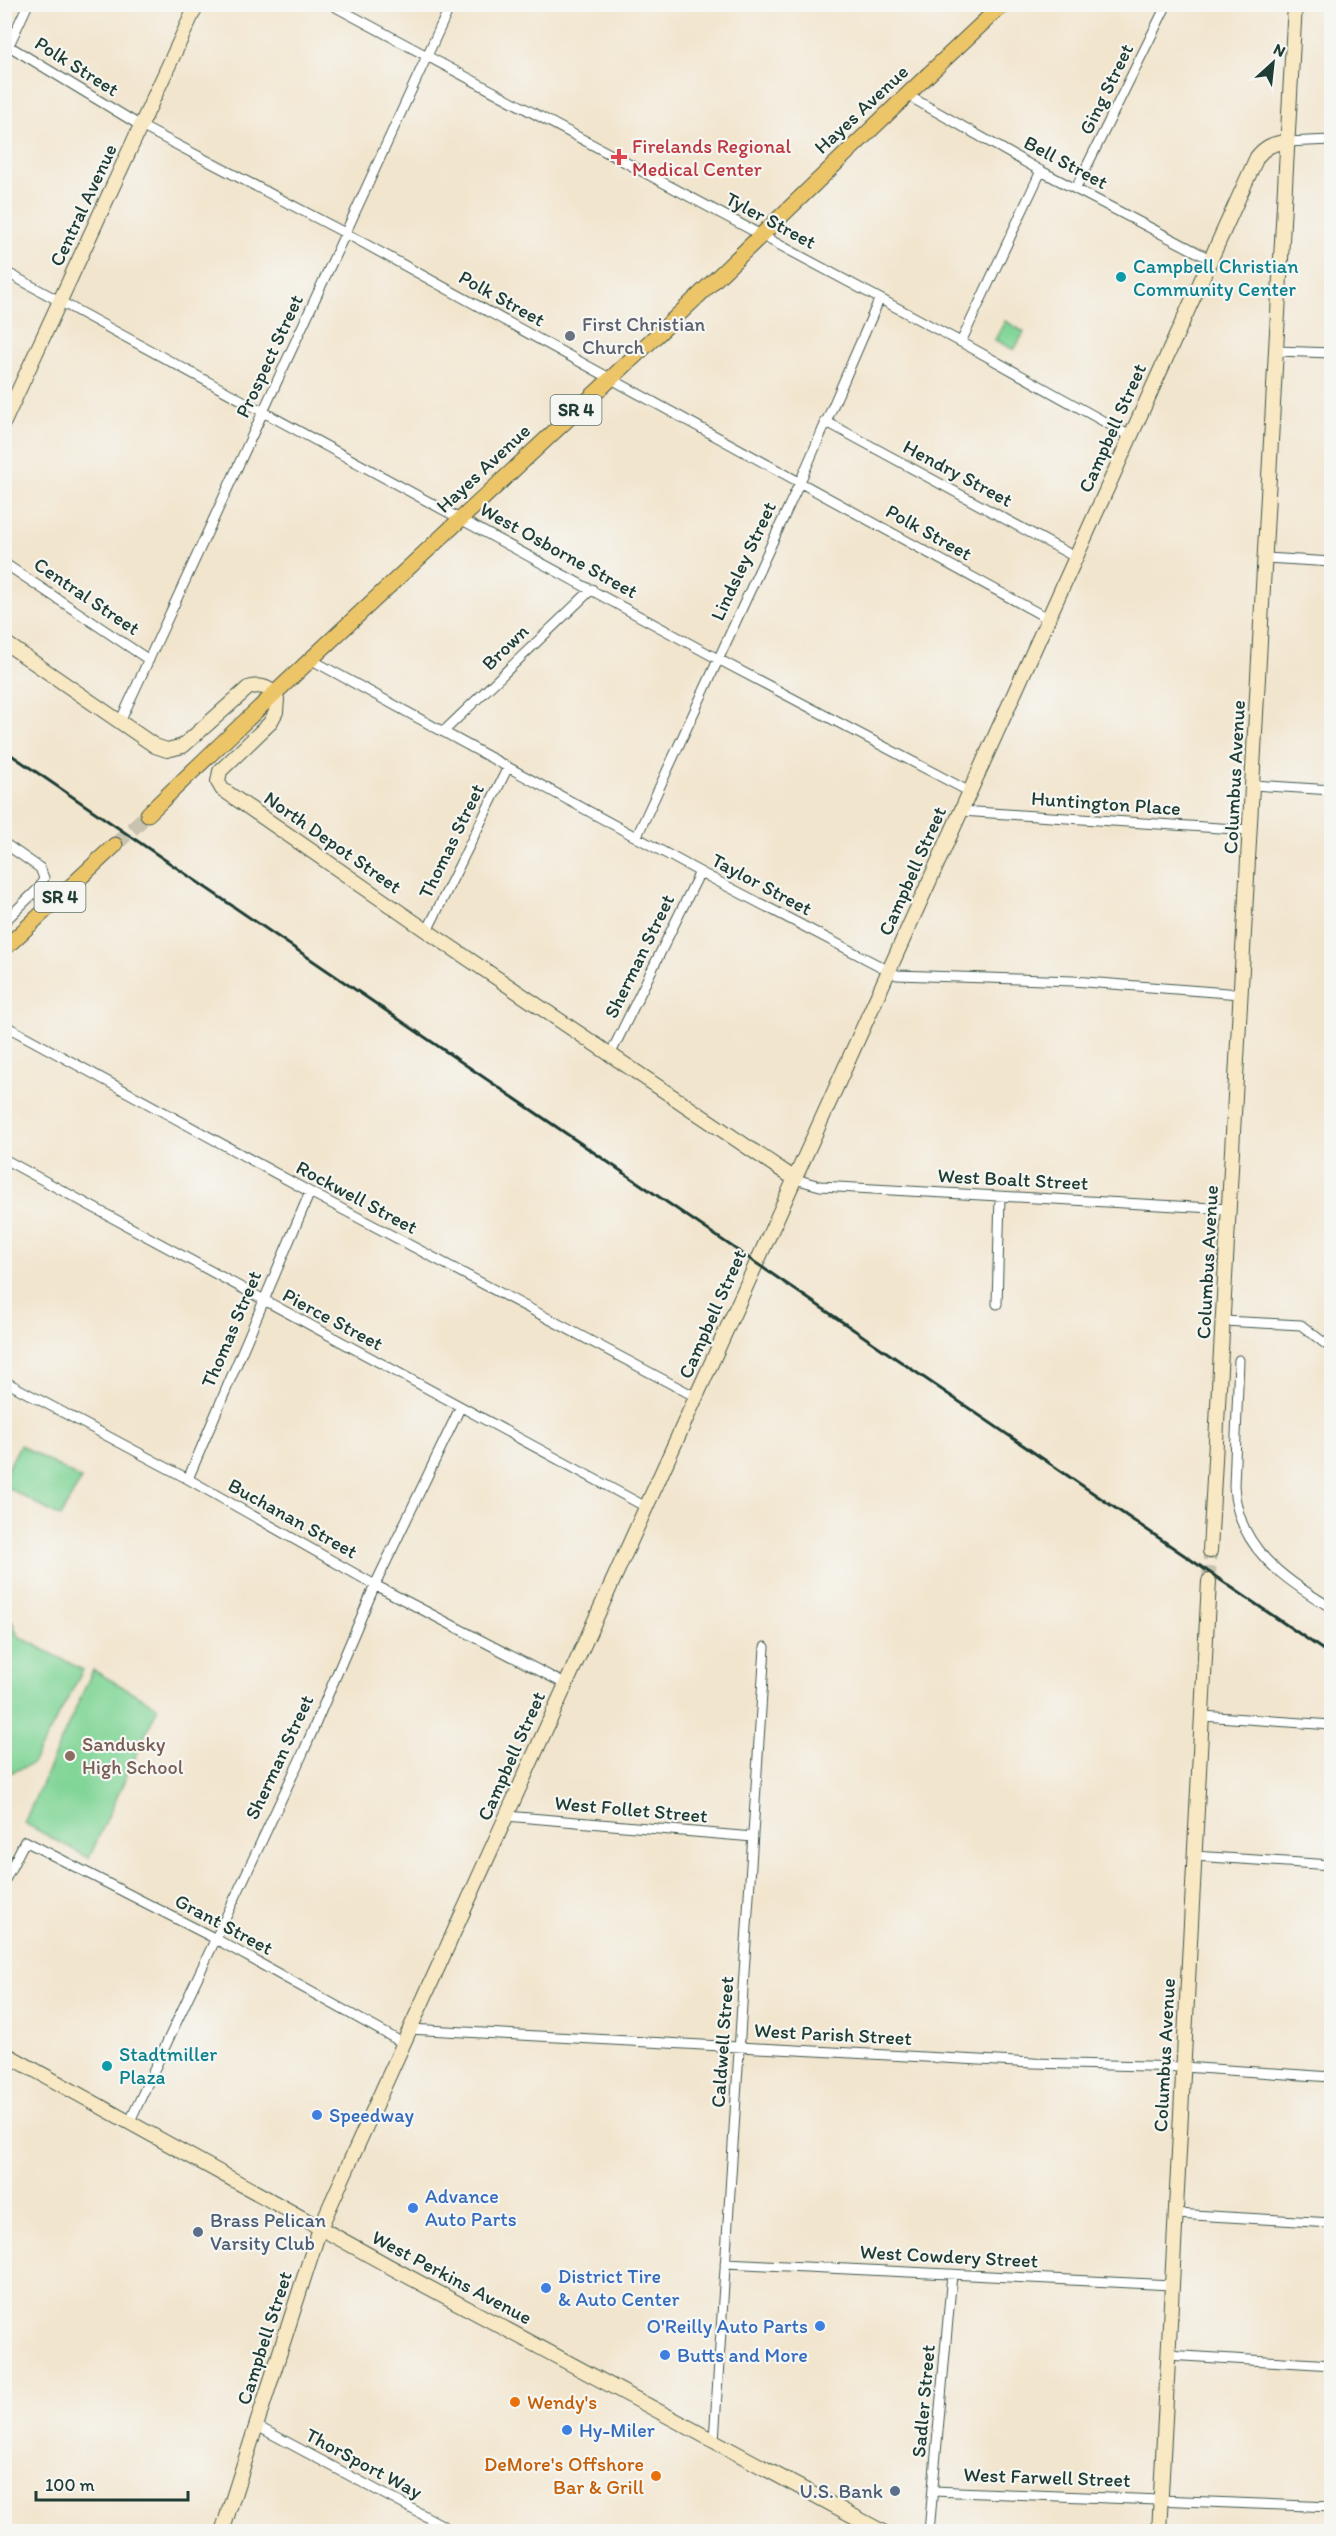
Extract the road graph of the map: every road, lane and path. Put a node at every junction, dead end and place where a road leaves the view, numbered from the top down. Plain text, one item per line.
1 (28, 4) edge
2 (197, 4) edge
3 (330, 4) edge
4 (451, 4) edge
5 (1003, 4) edge
6 (1167, 4) edge
7 (1295, 4) edge
8 (7, 44) edge
9 (427, 57) junction
10 (907, 95) junction
11 (141, 126) junction
12 (1332, 140) edge
13 (1286, 142) junction
14 (1041, 171) junction
15 (1077, 189) junction
16 (347, 234) junction
17 (759, 235) junction
18 (1210, 259) junction
19 (4, 271) edge
20 (879, 300) junction
21 (60, 301) junction
22 (961, 342) junction
23 (1277, 351) junction
24 (1332, 353) edge
25 (611, 378) junction
26 (263, 411) junction
27 (825, 421) junction
28 (4, 422) edge
29 (1130, 436) junction
30 (800, 482) junction
31 (461, 517) junction
32 (1075, 557) junction
33 (1266, 558) junction
34 (1332, 562) edge
35 (4, 563) edge
36 (592, 589) junction
37 (1047, 618) junction
38 (4, 642) edge
39 (310, 659) junction
40 (718, 659) junction
41 (149, 660) junction
42 (274, 693) junction
43 (120, 723) junction
44 (443, 732) junction
45 (508, 767) junction
46 (1253, 785) junction
47 (1332, 790) edge
48 (970, 792) junction
49 (961, 811) junction
50 (148, 814) tunnel mouth
51 (1250, 830) junction
52 (637, 836) junction
53 (4, 843) edge
54 (115, 844) tunnel mouth
55 (700, 872) junction
56 (4, 922) edge
57 (427, 931) junction
58 (7, 943) edge
59 (888, 971) junction
60 (1240, 994) junction
61 (4, 1025) edge
62 (610, 1055) junction
63 (4, 1159) edge
64 (795, 1179) junction
65 (310, 1192) junction
66 (1000, 1197) junction
67 (1230, 1209) junction
68 (262, 1301) junction
69 (997, 1304) dead end
70 (1223, 1321) junction
71 (1332, 1349) edge
72 (1239, 1360) dead end
73 (4, 1381) edge
74 (696, 1397) junction
75 (460, 1408) junction
76 (188, 1479) junction
77 (646, 1507) junction
78 (1210, 1551) tunnel mouth
79 (1209, 1581) tunnel mouth
80 (375, 1585) junction
81 (1332, 1608) edge
82 (765, 1647) dead end
83 (565, 1684) junction
84 (1202, 1716) junction
85 (1332, 1725) edge
86 (506, 1816) junction
87 (753, 1837) junction
88 (1194, 1856) junction
89 (1332, 1865) edge
90 (4, 1882) edge
91 (214, 1938) junction
92 (409, 2029) junction
93 (403, 2043) junction
94 (740, 2047) junction
95 (4, 2053) edge
96 (1183, 2067) junction
97 (1332, 2077) edge
98 (130, 2121) junction
99 (1176, 2214) junction
100 (1332, 2223) edge
101 (320, 2228) junction
102 (725, 2264) junction
103 (952, 2274) junction
104 (1172, 2285) junction
105 (1167, 2355) junction
106 (1332, 2365) edge
107 (257, 2426) junction
108 (714, 2440) junction
109 (933, 2491) junction
110 (1160, 2499) junction
111 (1332, 2507) edge
112 (222, 2532) edge
113 (455, 2532) edge
114 (883, 2532) edge
115 (929, 2532) edge
116 (1159, 2532) edge

1 - 8 street
2 - 11 street, Central Avenue
3 - 9 street, Tyler Street
4 - 9 street, Prospect Street
5 - 10 main road, Hayes Avenue / SR 4
6 - 15 street, Ging Street
7 - 13 street, Columbus Avenue
8 - 11 street, Polk Street
9 - 16 street, Prospect Street
9 - 17 street, Tyler Street
10 - 14 street, Bell Street
10 - 17 main road, Hayes Avenue / SR 4
11 - 16 street, Polk Street
11 - 21 street, Central Avenue
12 - 13 street
13 - 18 street, Campbell Street
13 - 23 street, Columbus Avenue
14 - 15 street, Bell Street
14 - 22 street
15 - 18 street, Bell Street
16 - 25 street, Polk Street
16 - 26 street, Prospect Street
17 - 20 street, Tyler Street
17 - 25 main road, Hayes Avenue / SR 4
18 - 29 street, Campbell Street
19 - 21 street, West Osborne Street
20 - 22 street, Tyler Street
20 - 27 street, Lindsley Street
21 - 26 street, West Osborne Street
21 - 28 street, Central Avenue
22 - 29 street, Tyler Street
23 - 24 street
23 - 33 street, Columbus Avenue
25 - 30 street, Polk Street
25 - 31 main road, Hayes Avenue / SR 4
26 - 31 street, West Osborne Street
26 - 41 street, Prospect Street
27 - 30 street, Lindsley Street
27 - 32 street, Hendry Street
29 - 32 street, Campbell Street
30 - 37 street, Polk Street
30 - 40 street, Lindsley Street
31 - 36 street, West Osborne Street
31 - 39 main road, Hayes Avenue / SR 4
32 - 37 street, Campbell Street
33 - 34 street
33 - 46 street, Columbus Avenue
35 - 41 street, Central Street
36 - 40 street, West Osborne Street
36 - 44 street, Brown
37 - 48 street, Campbell Street
38 - 43 street
39 - 42 main road, Hayes Avenue / SR 4
39 - 44 street, Taylor Street
40 - 48 street, West Osborne Street
40 - 52 street, Lindsley Street
41 - 43 street, Prospect Street
42 - 43 street
42 - 50 main road, Hayes Avenue / SR 4
42 - 57 street, North Depot Street
44 - 45 street, Taylor Street
45 - 52 street, Taylor Street
45 - 57 street, Thomas Street
46 - 47 street
46 - 51 street, Columbus Avenue
48 - 49 street, Campbell Street
49 - 51 street, Huntington Place
49 - 59 street, Campbell Street
51 - 60 street, Columbus Avenue
52 - 55 street, Taylor Street
53 - 56 street
54 - 58 main road, SR 4
55 - 59 street, Taylor Street
55 - 62 street, Sherman Street
57 - 62 street, North Depot Street
59 - 60 street, Taylor Street
59 - 64 street, Campbell Street
60 - 67 street, Columbus Avenue
61 - 65 street, Rockwell Street
62 - 64 street, North Depot Street
63 - 68 street, Pierce Street
64 - 66 street, West Boalt Street
64 - 74 street, Campbell Street
65 - 68 street, Thomas Street
65 - 74 street, Rockwell Street
66 - 67 street, West Boalt Street
66 - 69 street
67 - 70 street, Columbus Avenue
68 - 75 street, Pierce Street
68 - 76 street, Thomas Street
70 - 71 street
70 - 78 street, Columbus Avenue
72 - 81 street
73 - 76 street, Buchanan Street
74 - 77 street, Campbell Street
75 - 77 street, Pierce Street
75 - 80 street, Sherman Street
76 - 80 street, Buchanan Street
77 - 83 street, Campbell Street
79 - 84 street, Columbus Avenue
80 - 83 street, Buchanan Street
80 - 91 street, Sherman Street
82 - 87 street, Caldwell Street
83 - 86 street, Campbell Street
84 - 85 street
84 - 88 street, Columbus Avenue
86 - 87 street, West Follet Street
86 - 92 street, Campbell Street
87 - 94 street, Caldwell Street
88 - 89 street
88 - 96 street, Columbus Avenue
90 - 91 street, Grant Street
91 - 93 street, Grant Street
91 - 98 street, Sherman Street
92 - 93 street, Campbell Street
92 - 94 street, West Parish Street
93 - 101 street, Campbell Street
94 - 96 street, West Parish Street
94 - 102 street, Caldwell Street
95 - 98 street, West Perkins Avenue
96 - 97 street, West Parish Street
96 - 99 street, Columbus Avenue
98 - 101 street, West Perkins Avenue
99 - 100 street
99 - 104 street, Columbus Avenue
101 - 107 street, Campbell Street
101 - 108 street, West Perkins Avenue
102 - 103 street, West Cowdery Street
102 - 108 street, Caldwell Street
103 - 104 street, West Cowdery Street
103 - 109 street, Sadler Street
104 - 105 street, Columbus Avenue
105 - 106 street
105 - 110 street, Columbus Avenue
107 - 112 street, Campbell Street
107 - 113 street, ThorSport Way
108 - 114 street, West Perkins Avenue
109 - 110 street, West Farwell Street
109 - 115 street, Sadler Street
110 - 111 street, West Farwell Street
110 - 116 street, Columbus Avenue

